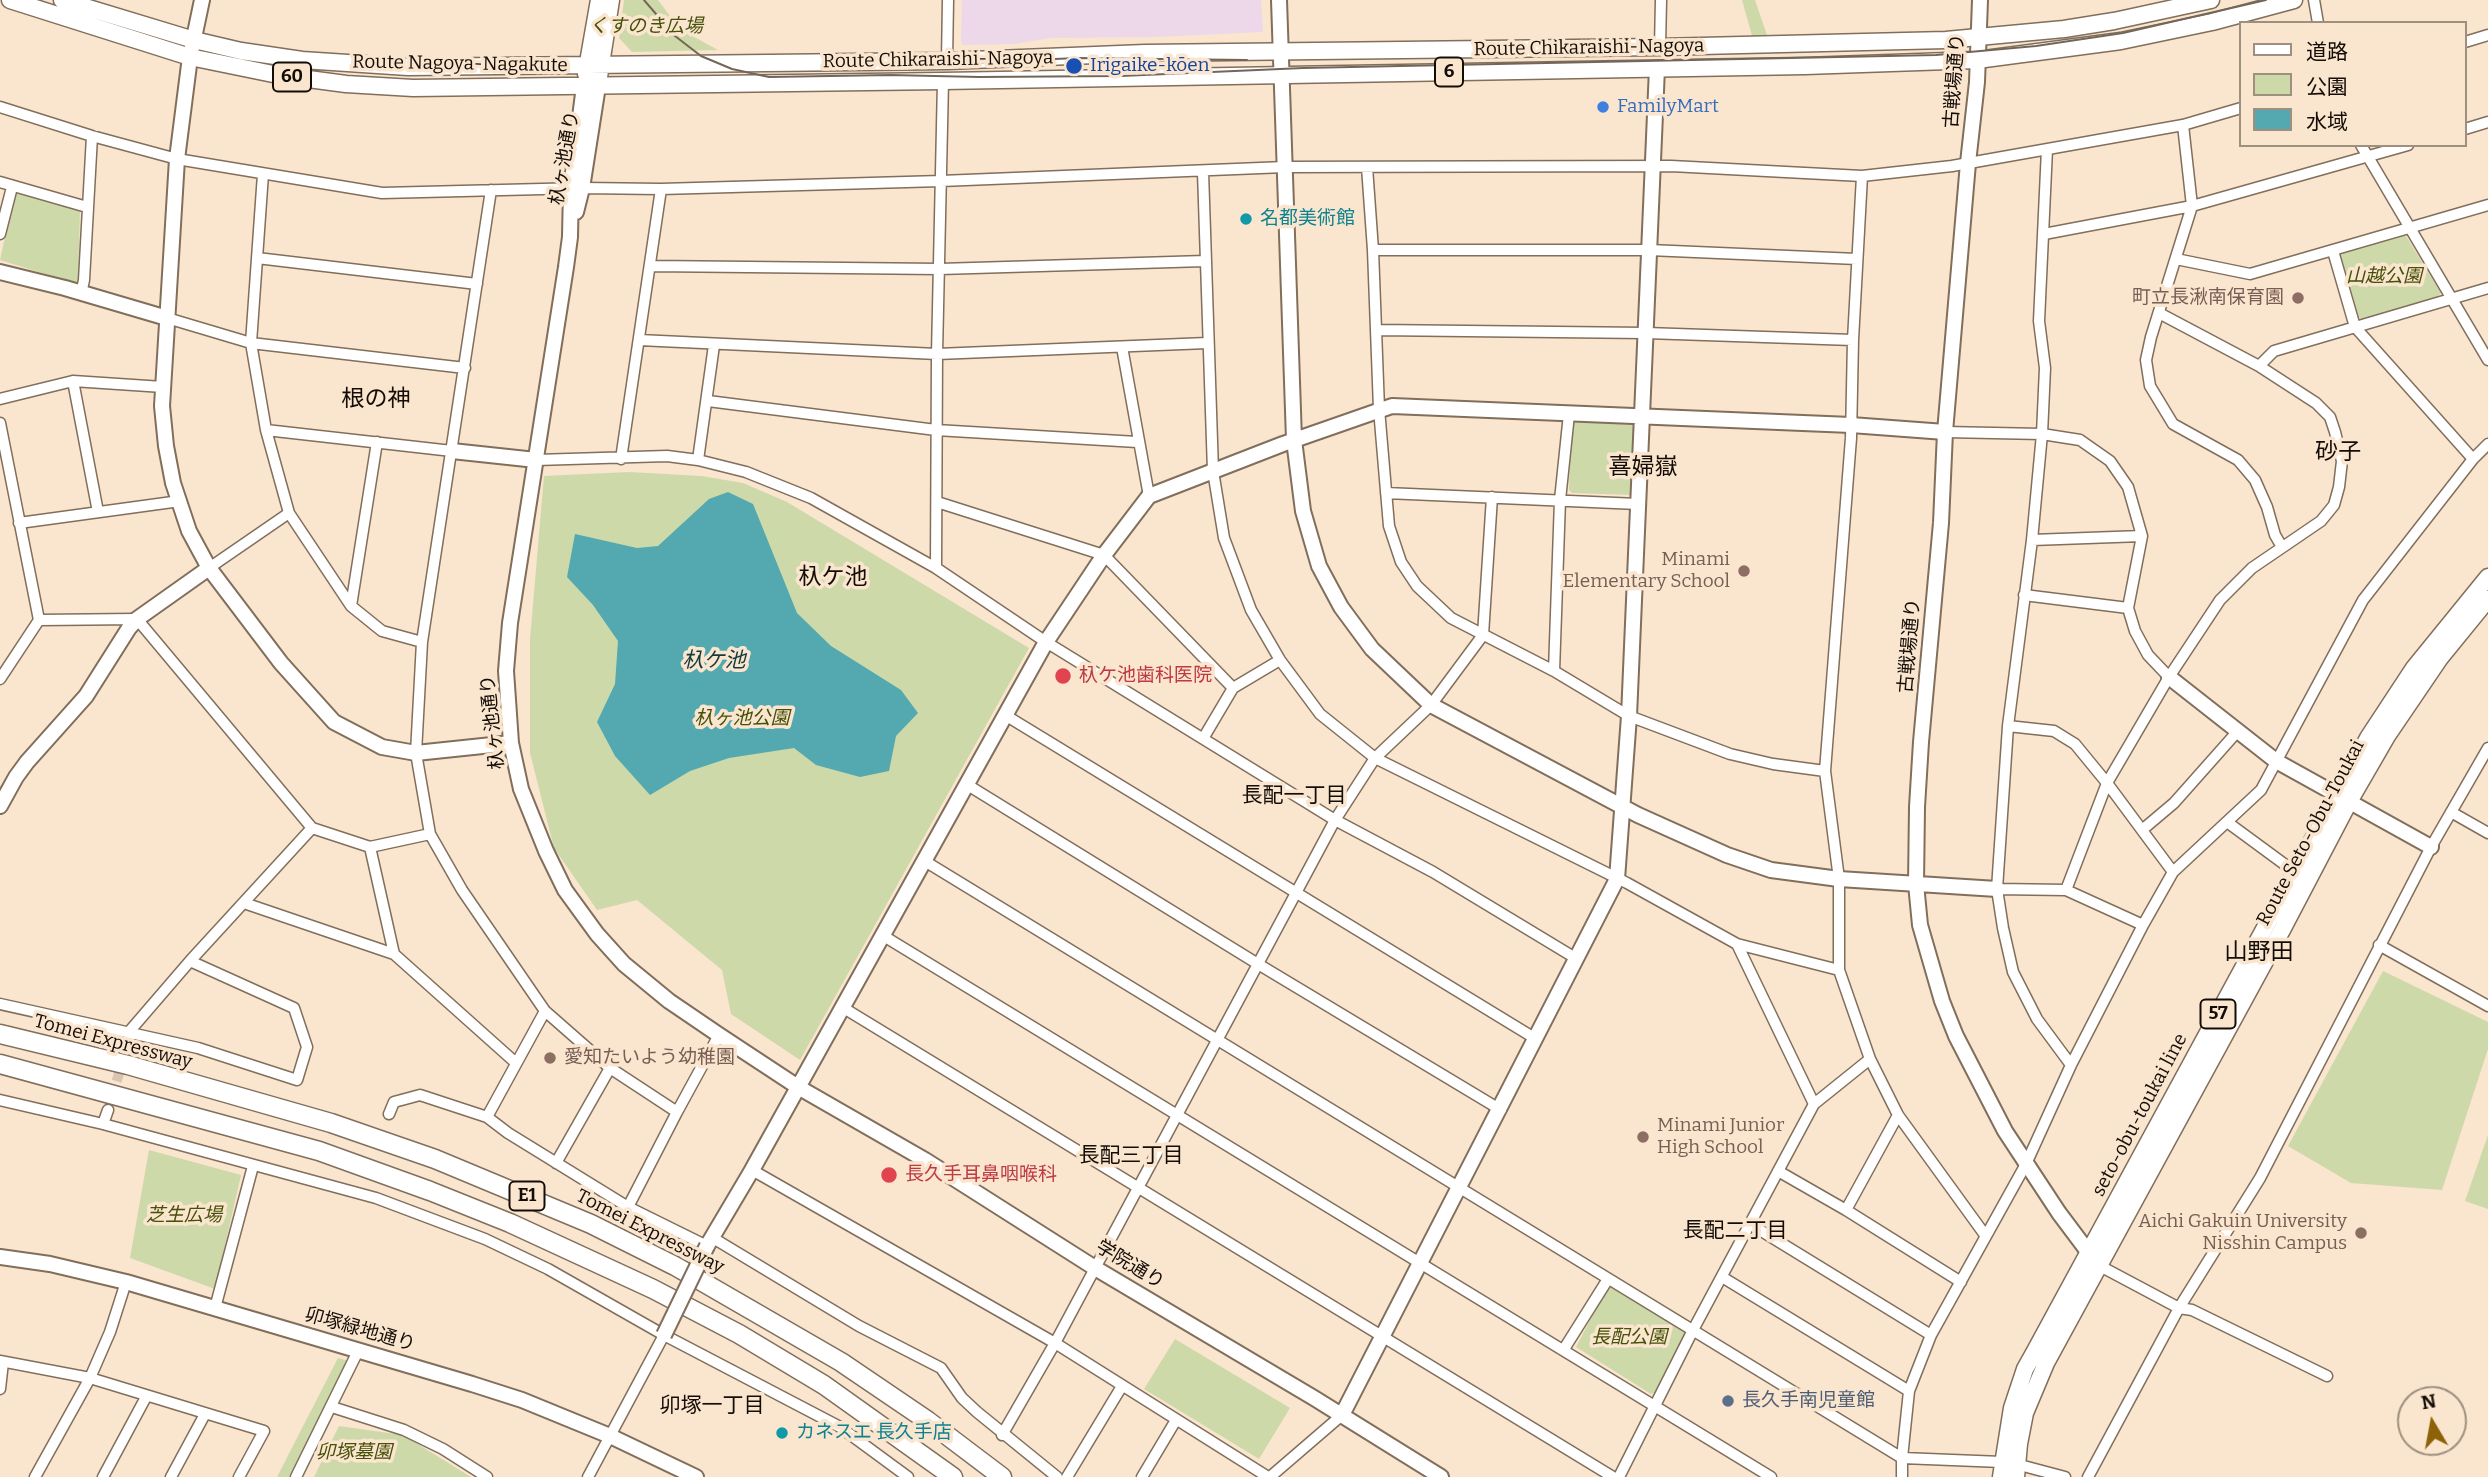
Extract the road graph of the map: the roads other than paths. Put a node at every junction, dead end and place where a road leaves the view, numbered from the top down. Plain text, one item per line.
1 (10, 0) edge
2 (202, 0) edge
3 (600, 0) edge
4 (611, 0) edge
5 (948, 0) edge
6 (1279, 0) edge
7 (1661, 0) edge
8 (1980, 0) edge
9 (2211, 0) edge
10 (2294, 0) edge
11 (2314, 0) edge
12 (66, 1) edge
13 (2318, 21) edge
14 (2488, 35) edge
15 (1978, 37) junction
16 (2467, 41) edge
17 (1660, 47) junction
18 (192, 48) junction
19 (1281, 51) junction
20 (1977, 60) junction
21 (947, 61) junction
22 (594, 66) junction
23 (1657, 68) junction
24 (1282, 75) junction
25 (943, 81) junction
26 (591, 86) junction
27 (0, 107) edge
28 (2240, 108) edge
29 (2488, 122) edge
30 (2183, 125) junction
31 (2467, 128) edge
32 (92, 136) junction
33 (2362, 147) edge
34 (2401, 147) edge
35 (2046, 149) junction
36 (2368, 157) junction
37 (177, 159) junction
38 (1968, 163) junction
39 (1651, 166) junction
40 (1285, 167) junction
41 (1367, 167) junction
42 (1203, 172) junction
43 (263, 174) junction
44 (1862, 176) junction
45 (941, 181) junction
46 (0, 182) edge
47 (12, 187) junction
48 (576, 188) junction
49 (661, 189) junction
50 (491, 190) junction
51 (2488, 205) edge
52 (2192, 206) junction
53 (87, 207) junction
54 (2409, 228) junction
55 (0, 234) edge
56 (2044, 234) junction
57 (1373, 250) junction
58 (1649, 250) junction
59 (2333, 251) junction
60 (257, 258) junction
61 (1857, 258) junction
62 (2176, 259) junction
63 (1205, 261) junction
64 (651, 266) junction
65 (940, 269) junction
66 (0, 272) edge
67 (477, 284) junction
68 (2488, 288) edge
69 (81, 294) junction
70 (2451, 299) junction
71 (2159, 313) junction
72 (167, 318) junction
73 (2355, 327) junction
74 (1376, 330) junction
75 (1646, 333) junction
76 (639, 340) junction
77 (1853, 340) junction
78 (251, 343) junction
79 (1207, 343) junction
80 (714, 345) junction
81 (1122, 348) junction
82 (936, 354) junction
83 (2488, 360) edge
84 (2259, 366) junction
85 (465, 368) junction
86 (73, 381) junction
87 (163, 387) junction
88 (0, 400) edge
89 (708, 401) junction
90 (1379, 409) junction
91 (1569, 414) junction
92 (1642, 418) junction
93 (0, 423) edge
94 (1852, 425) junction
95 (266, 430) junction
96 (936, 430) junction
97 (1945, 432) junction
98 (2042, 434) junction
99 (1294, 440) junction
100 (377, 442) junction
101 (1137, 442) junction
102 (2488, 444) edge
103 (452, 452) junction
104 (621, 459) junction
105 (2473, 459) junction
106 (536, 460) junction
107 (698, 460) junction
108 (1213, 471) junction
109 (1386, 493) junction
110 (1149, 496) junction
111 (1492, 497) junction
112 (1560, 500) junction
113 (180, 501) junction
114 (937, 502) junction
115 (1638, 504) junction
116 (98, 512) junction
117 (289, 513) junction
118 (19, 523) junction
119 (2142, 536) junction
120 (2032, 540) junction
121 (2282, 547) junction
122 (1104, 555) junction
123 (209, 568) junction
124 (936, 568) junction
125 (2488, 577) edge
126 (2024, 595) junction
127 (2488, 599) edge
128 (351, 607) junction
129 (2128, 608) junction
130 (137, 619) junction
131 (39, 620) junction
132 (1483, 635) junction
133 (422, 642) junction
134 (1046, 642) junction
135 (1280, 660) junction
136 (1554, 671) junction
137 (2169, 677) junction
138 (0, 679) edge
139 (1233, 688) junction
140 (1431, 705) junction
141 (1005, 715) junction
142 (1629, 716) junction
143 (2008, 726) junction
144 (2236, 732) junction
145 (1204, 737) junction
146 (511, 743) junction
147 (2488, 748) edge
148 (416, 753) junction
149 (1375, 758) junction
150 (2276, 761) junction
151 (1825, 771) junction
152 (2107, 783) junction
153 (966, 784) junction
154 (2344, 797) junction
155 (0, 806) edge
156 (1623, 806) junction
157 (2451, 812) junction
158 (1335, 820) junction
159 (2227, 822) junction
160 (312, 828) junction
161 (2141, 830) junction
162 (2488, 833) edge
163 (430, 834) junction
164 (2431, 846) junction
165 (370, 848) junction
166 (923, 860) junction
167 (2173, 872) junction
168 (2295, 872) junction
169 (1839, 878) junction
170 (1617, 879) junction
171 (1916, 884) junction
172 (1997, 889) junction
173 (2067, 890) junction
174 (1296, 892) junction
175 (244, 903) junction
176 (2143, 925) junction
177 (883, 934) junction
178 (1737, 944) junction
179 (2379, 945) junction
180 (394, 954) junction
181 (1577, 960) junction
182 (190, 961) junction
183 (1258, 964) junction
184 (1839, 970) junction
185 (0, 1003) edge
186 (2488, 1006) edge
187 (842, 1007) junction
188 (545, 1011) junction
189 (0, 1034) edge
190 (129, 1035) junction
191 (719, 1035) junction
192 (1536, 1039) junction
193 (1217, 1040) junction
194 (1870, 1059) junction
195 (516, 1063) junction
196 (0, 1064) edge
197 (2071, 1065) junction
198 (610, 1068) junction
199 (799, 1087) junction
200 (0, 1100) edge
201 (1814, 1104) junction
202 (108, 1110) tunnel mouth
203 (1501, 1110) junction
204 (677, 1112) junction
205 (390, 1114) dead end
206 (1178, 1114) junction
207 (1898, 1115) junction
208 (487, 1117) junction
209 (103, 1124) junction
210 (556, 1163) junction
211 (2026, 1164) junction
212 (253, 1166) junction
213 (752, 1170) junction
214 (1778, 1171) junction
215 (1458, 1186) junction
216 (1139, 1187) junction
217 (628, 1207) junction
218 (1846, 1210) junction
219 (1750, 1224) junction
220 (1985, 1235) junction
221 (710, 1242) junction
222 (2089, 1253) junction
223 (0, 1257) edge
224 (1420, 1261) junction
225 (2100, 1266) junction
226 (1096, 1268) junction
227 (1722, 1277) junction
228 (1608, 1279) junction
229 (126, 1282) junction
230 (1961, 1282) junction
231 (215, 1308) junction
232 (2179, 1308) junction
233 (1693, 1330) junction
234 (664, 1335) junction
235 (1931, 1335) junction
236 (1381, 1338) junction
237 (1055, 1343) junction
238 (359, 1349) junction
239 (1564, 1349) junction
240 (2, 1362) edge
241 (2327, 1376) dead end
242 (90, 1378) junction
243 (1122, 1386) junction
244 (0, 1389) edge
245 (1909, 1391) junction
246 (146, 1396) junction
247 (1655, 1406) junction
248 (332, 1407) junction
249 (205, 1413) junction
250 (1342, 1415) junction
251 (1175, 1420) junction
252 (1002, 1435) junction
253 (610, 1436) junction
254 (1902, 1458) junction
255 (2009, 1470) edge
256 (34, 1477) edge
257 (103, 1477) edge
258 (171, 1477) edge
259 (239, 1477) edge
260 (296, 1477) edge
261 (487, 1477) edge
262 (588, 1477) edge
263 (696, 1477) edge
264 (908, 1477) edge
265 (953, 1477) edge
266 (1002, 1477) edge
267 (1056, 1477) edge
268 (1066, 1477) edge
269 (1142, 1477) edge
270 (1269, 1477) edge
271 (1441, 1477) edge
272 (1612, 1477) edge
273 (1619, 1477) edge
274 (1771, 1477) edge
275 (1902, 1477) edge
276 (2065, 1477) edge
277 (2088, 1477) edge

1 - 18 main road, Route Nagoya-Nagakute / 60
2 - 18 street
3 - 22 main road
4 - 22 main road
5 - 21 street
6 - 19 street
7 - 17 street
8 - 15 street, 古戦場通り
9 - 15 main road, Route Chikaraishi-Nagoya / 6
10 - 20 main road, Route Chikaraishi-Nagoya / 6
11 - 13 street
12 - 18 main road, Route Nagoya-Nagakute / 60
14 - 16 street
15 - 17 main road, Route Chikaraishi-Nagoya / 6
15 - 20 street, 古戦場通り
17 - 19 main road, Route Chikaraishi-Nagoya / 6
18 - 22 main road, Route Nagoya-Nagakute / 60
18 - 26 main road, Route Nagoya-Nagakute / 60
18 - 37 street
19 - 21 main road, Route Chikaraishi-Nagoya / 6
19 - 24 street
20 - 23 main road, Route Chikaraishi-Nagoya / 6
20 - 38 street, 古戦場通り
21 - 22 main road, Route Chikaraishi-Nagoya / 6
22 - 26 main road
23 - 24 main road, Route Chikaraishi-Nagoya / 6
23 - 39 street
24 - 25 main road, Route Chikaraishi-Nagoya / 6
24 - 40 street
25 - 26 main road, Route Chikaraishi-Nagoya / 6
25 - 45 street
26 - 48 street, 杁ヶ池通り
27 - 32 street
28 - 30 street
29 - 31 street
30 - 35 street
30 - 52 street
32 - 37 street
32 - 53 street
33 - 36 street
34 - 36 street
35 - 38 street
35 - 56 street
36 - 52 street
36 - 54 street
37 - 43 street
37 - 72 street
38 - 44 street
38 - 97 street, 古戦場通り
39 - 41 street
39 - 44 street
39 - 58 street
40 - 41 street
40 - 42 street
40 - 99 street
41 - 57 street
42 - 45 street
42 - 63 street
43 - 50 street
43 - 60 street
44 - 61 street
45 - 49 street
45 - 65 street
46 - 47 street
47 - 53 street
47 - 55 street
48 - 49 street
48 - 50 street
48 - 106 street, 杁ヶ池通り
49 - 64 street
50 - 67 street
51 - 54 street
52 - 56 street
52 - 62 street
53 - 69 street
54 - 59 street
54 - 70 street
56 - 98 street
57 - 58 street
57 - 74 street
58 - 61 street
58 - 75 street
59 - 62 street
59 - 73 street
60 - 67 street
60 - 78 street
61 - 77 street
62 - 71 street
63 - 65 street
63 - 79 street
64 - 65 street
64 - 76 street
65 - 82 street
66 - 69 street
67 - 85 street
68 - 70 street
69 - 72 street
70 - 73 street
70 - 83 street
71 - 84 street
71 - 121 street
72 - 78 street
72 - 87 street
73 - 84 street
73 - 105 street
74 - 75 street
74 - 90 street
75 - 77 street
75 - 92 street
76 - 80 street
76 - 104 street
77 - 94 street
78 - 85 street
78 - 95 street
79 - 81 street
79 - 108 street
80 - 82 street
80 - 89 street
81 - 82 street
81 - 101 street
82 - 96 street
84 - 121 street
85 - 103 street
86 - 87 street
86 - 88 street
86 - 116 street
87 - 113 street
89 - 96 street
89 - 107 street
90 - 91 street
90 - 99 street
90 - 109 street
91 - 92 street
91 - 112 street
92 - 94 street
92 - 115 street
93 - 118 street
94 - 97 street
94 - 151 street
95 - 100 street
95 - 117 street
96 - 101 street
96 - 114 street
97 - 98 street
97 - 171 street, 古戦場通り
98 - 119 street
98 - 120 street
99 - 108 street
99 - 140 street
100 - 103 street
100 - 128 street
101 - 110 street
102 - 105 street
103 - 106 street
103 - 133 street
104 - 106 street
104 - 107 street
105 - 150 street
106 - 146 street, 杁ヶ池通り
107 - 124 street
108 - 110 street
108 - 135 street
109 - 111 street
109 - 132 street
110 - 122 street
111 - 112 street
111 - 132 street
112 - 115 street
112 - 136 street
113 - 116 street
113 - 123 street
114 - 122 street
114 - 124 street
115 - 142 street
116 - 118 street
117 - 123 street
117 - 128 street
118 - 131 street
119 - 120 street
119 - 129 street
120 - 126 street
121 - 137 street
122 - 134 street
122 - 139 street
123 - 130 street
123 - 148 street
124 - 134 street
125 - 154 main road, seto-obu-toukai line / 57
126 - 129 street
126 - 143 street
127 - 154 main road, Route Seto-Obu-Toukai / 57
128 - 133 street
129 - 137 street
130 - 131 street
130 - 155 street
130 - 160 street
131 - 138 street
132 - 136 street
132 - 140 street
133 - 148 street
134 - 141 street
134 - 145 street
135 - 139 street
135 - 149 street
136 - 142 street
137 - 144 street
137 - 152 street
139 - 145 street
140 - 149 street
140 - 156 street
141 - 153 street
141 - 174 street
142 - 151 street
142 - 156 street
143 - 152 street
143 - 172 street
144 - 150 street
144 - 161 street
145 - 158 street
146 - 148 street
146 - 191 street, 杁ヶ池通り
147 - 157 street
148 - 163 street
149 - 158 street
149 - 170 street
150 - 154 street
150 - 159 street
151 - 169 street
152 - 161 street
152 - 173 street
153 - 166 street
153 - 183 street
154 - 164 street
154 - 168 main road, seto-obu-toukai line / 57
154 - 225 main road, Route Seto-Obu-Toukai / 57
156 - 169 street
156 - 170 street
157 - 162 street
157 - 164 street
158 - 174 street
158 - 181 street
159 - 167 street
159 - 168 street
160 - 165 street
160 - 175 street
161 - 167 street
163 - 165 street
163 - 188 street
164 - 179 street
165 - 180 street
166 - 177 street
166 - 193 street
167 - 176 street
168 - 222 main road, seto-obu-toukai line / 57
169 - 171 street
169 - 184 street
170 - 178 street
170 - 181 street
171 - 172 street
171 - 211 street, 古戦場通り
172 - 173 street
172 - 197 street
173 - 176 street
174 - 183 street
174 - 192 street
175 - 180 street
175 - 182 street
176 - 197 street
177 - 187 street
177 - 206 street
178 - 184 street
178 - 201 street
179 - 186 street
179 - 232 street
180 - 195 street
181 - 192 street
182 - 190 street
182 - 190 street
183 - 193 street
183 - 203 street
184 - 194 street
185 - 190 street
187 - 199 street
187 - 216 street
188 - 195 street
188 - 198 street
189 - 266 highway, Tomei Expressway / E1
191 - 199 street, 杁ヶ池通り
191 - 204 street
192 - 203 street
193 - 206 street
193 - 215 street
194 - 201 street
194 - 207 street
195 - 208 street
196 - 265 highway, E1
197 - 211 street
198 - 204 street
198 - 210 street
199 - 213 street
199 - 226 street, 学院通り
200 - 209 street
201 - 214 street
202 - 209 street
203 - 215 street
204 - 217 street
205 - 208 street
206 - 216 street
206 - 224 street
207 - 218 street
207 - 220 street
208 - 210 street
209 - 212 street
210 - 217 street
211 - 220 street
211 - 222 street, 古戦場通り
212 - 231 street
212 - 234 street
213 - 221 street
213 - 237 street
214 - 218 street
214 - 219 street
215 - 224 street
215 - 228 street
216 - 226 street
216 - 236 street
217 - 221 street
218 - 230 street
219 - 227 street
219 - 235 street
220 - 230 street
221 - 234 street, bridge
221 - 252 street
222 - 225 street
222 - 255 main road, seto-obu-toukai line / 57
223 - 229 street, 卯塚緑地通り
224 - 236 street
224 - 239 street
225 - 232 street
225 - 255 main road, Route Seto-Obu-Toukai / 57
226 - 237 street
226 - 250 street, 学院通り
227 - 233 street
227 - 245 street
228 - 233 street
228 - 239 street
229 - 231 street, 卯塚緑地通り
229 - 242 street
230 - 235 street
231 - 238 street, 卯塚緑地通り
232 - 241 street
232 - 277 street
233 - 247 street
233 - 254 street
234 - 253 street
234 - 264 street
235 - 245 street
236 - 250 street
236 - 272 street
237 - 243 street
237 - 252 street
238 - 248 street
238 - 253 street, 卯塚緑地通り
239 - 247 street
240 - 242 street
240 - 244 street
242 - 246 street
242 - 256 street
243 - 251 street
243 - 268 street
245 - 254 street
246 - 249 street
246 - 257 street
247 - 273 street
247 - 274 street
248 - 260 street
248 - 261 street
249 - 258 street
249 - 259 street
250 - 270 street
250 - 271 street, 学院通り
251 - 269 street
251 - 270 street
252 - 267 street
253 - 262 street
253 - 263 street, 卯塚緑地通り
254 - 255 street
254 - 275 street
255 - 276 street

